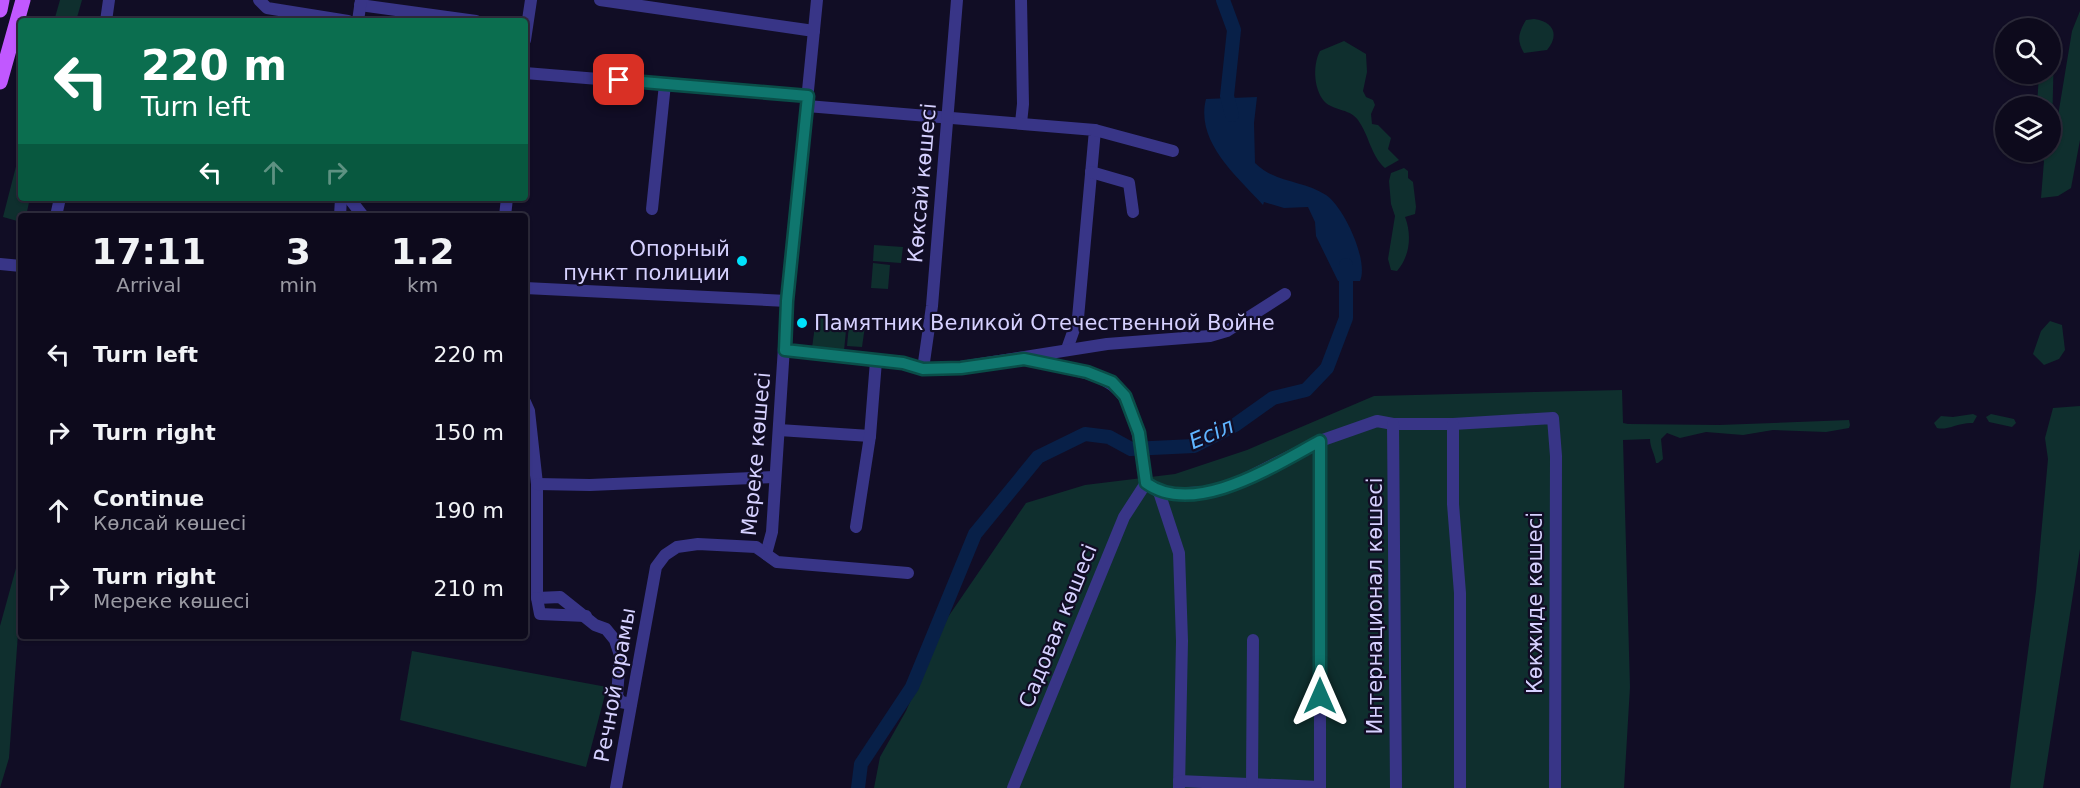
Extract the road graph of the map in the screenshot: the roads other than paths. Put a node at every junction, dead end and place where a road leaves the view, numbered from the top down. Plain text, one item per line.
1 (2, 0) edge
2 (23, 0) edge
3 (109, 0) edge
4 (531, 0) edge
5 (600, 0) edge
6 (817, 0) edge
7 (957, 0) edge
8 (1021, 0) edge
9 (259, 1) edge
10 (618, 1) edge
11 (361, 2) edge
12 (0, 10) edge
13 (21, 18) edge
14 (106, 18) edge
15 (329, 18) edge
16 (358, 18) edge
17 (458, 18) edge
18 (528, 18) edge
19 (814, 31) junction
20 (18, 32) edge
21 (528, 73) edge
22 (0, 82) edge
23 (665, 84) junction
24 (807, 101) junction
25 (947, 119) junction
26 (1021, 123) junction
27 (1095, 130) junction
28 (1173, 151) dead end
29 (1091, 172) junction
30 (351, 201) edge
31 (652, 209) dead end
32 (1132, 212) dead end
33 (361, 213) edge
34 (0, 264) edge
35 (18, 266) edge
36 (528, 288) edge
37 (1285, 294) dead end
38 (787, 301) junction
39 (1067, 349) junction
40 (785, 350) junction
41 (1024, 359) junction
42 (876, 361) junction
43 (923, 369) junction
44 (528, 409) edge
45 (1393, 424) junction
46 (1453, 424) junction
47 (779, 430) junction
48 (870, 436) junction
49 (1320, 441) junction
50 (774, 477) junction
51 (1146, 483) junction
52 (532, 487) edge
53 (1159, 492) junction
54 (856, 527) dead end
55 (766, 554) junction
56 (908, 573) dead end
57 (537, 598) junction
58 (586, 616) junction
59 (1253, 640) dead end
60 (631, 704) junction
61 (1179, 784) edge
62 (1252, 784) junction
63 (1236, 786) edge
64 (616, 788) edge
65 (1013, 788) edge
66 (1396, 788) edge
67 (1460, 788) edge
68 (1555, 788) edge

1 - 12 main road
2 - 13 main road
3 - 14 street
4 - 18 street
5 - 10 street
6 - 19 street, Мереке көшесі
7 - 25 street, Көксай көшесі
8 - 26 street
9 - 15 street
10 - 19 street
11 - 16 street
11 - 17 street
19 - 24 street, Мереке көшесі
20 - 22 main road
21 - 23 street
23 - 24 street
23 - 31 street
24 - 25 street
24 - 38 street, Мереке көшесі
25 - 26 street
25 - 43 street, Көксай көшесі
26 - 27 street
27 - 28 street
27 - 29 street
29 - 32 street
29 - 39 street
30 - 33 street
34 - 35 street
36 - 38 street
37 - 39 street
38 - 40 street, Мереке көшесі
39 - 41 street
40 - 42 street
40 - 47 street, Мереке көшесі
41 - 43 street
41 - 51 street
42 - 43 street
42 - 48 street
44 - 52 street
45 - 46 street
45 - 49 street
45 - 66 street, Интернационал көшесі
46 - 67 street
46 - 68 street, Көкжиде көшесі
47 - 48 street
47 - 50 street, Мереке көшесі
48 - 54 street
49 - 53 street
49 - 62 street
50 - 52 street
50 - 55 street, Мереке көшесі
51 - 53 street
51 - 65 street, Садовая көшесі
52 - 57 street
53 - 61 street
55 - 56 street, Речной орамы
55 - 60 street, Речной орамы
57 - 58 street
57 - 58 street
58 - 60 street
59 - 62 street
60 - 64 street, Речной орамы
61 - 63 street
62 - 63 street

